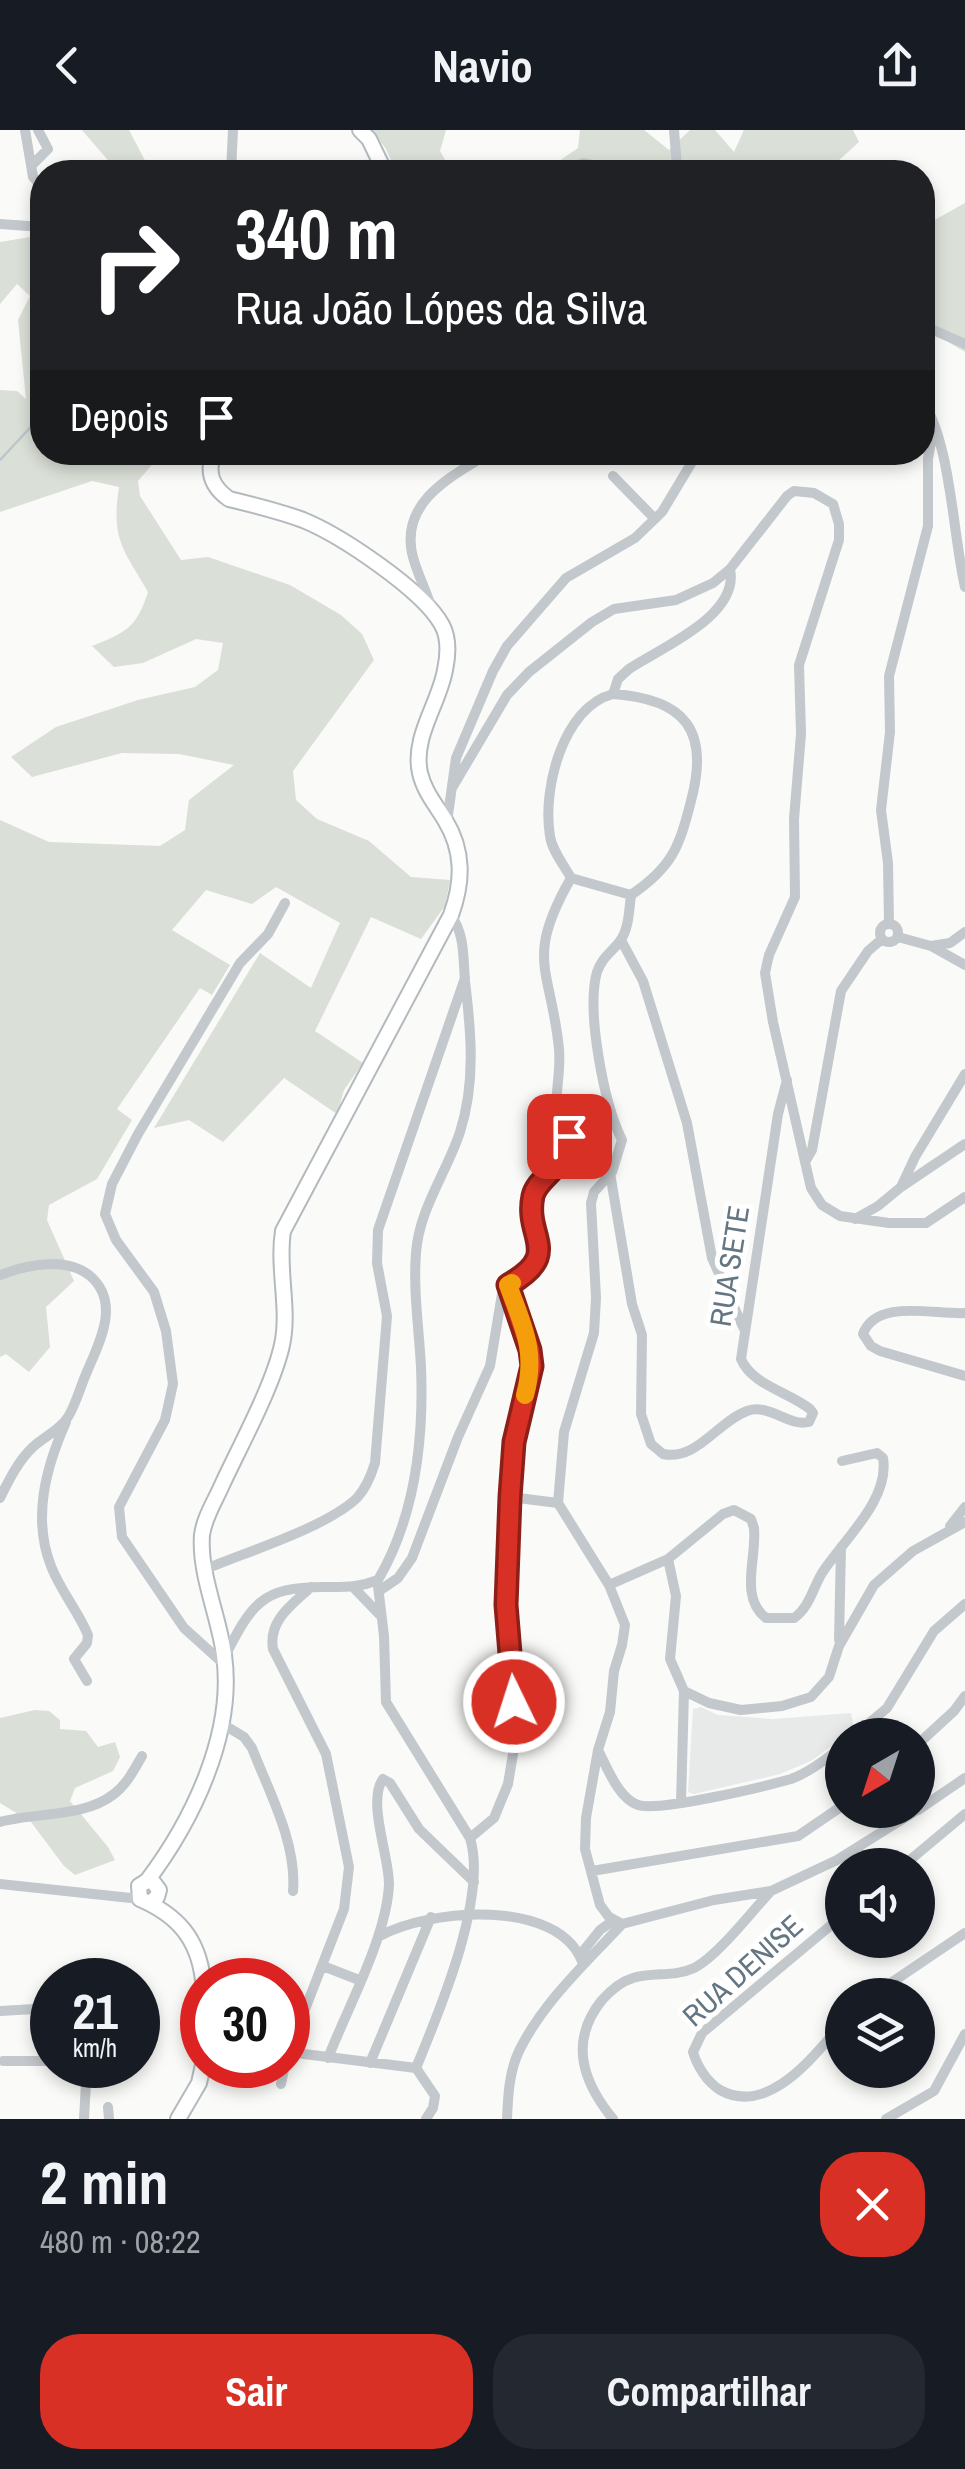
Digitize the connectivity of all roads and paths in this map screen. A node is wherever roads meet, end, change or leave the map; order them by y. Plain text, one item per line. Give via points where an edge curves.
1 (24, 130) edge
2 (38, 130) edge
3 (233, 130) edge
4 (360, 130) edge
5 (674, 130) edge
6 (31, 160) edge
7 (37, 160) edge
8 (231, 160) edge
9 (379, 160) edge
10 (677, 160) edge
11 (0, 224) edge
12 (30, 227) edge
13 (935, 331) edge
14 (965, 344) edge
15 (935, 430) edge
16 (211, 465) edge
17 (471, 465) edge
18 (691, 465) edge
19 (928, 465) edge
20 (613, 476) dead end
21 (655, 519) junction
22 (730, 568) junction
23 (965, 586) edge
24 (433, 612) junction
25 (613, 694) junction
26 (452, 788) junction
27 (447, 823) junction
28 (571, 878) junction
29 (631, 895) junction
30 (285, 903) dead end
31 (450, 915) junction
32 (889, 924) junction
33 (965, 932) edge
34 (898, 937) junction
35 (882, 939) junction
36 (621, 940) junction
37 (931, 946) junction
38 (965, 965) edge
39 (465, 978) junction
40 (965, 1074) edge
41 (787, 1080) junction
42 (565, 1140) junction
43 (965, 1144) edge
44 (805, 1162) junction
45 (609, 1176) junction
46 (902, 1187) junction
47 (965, 1197) edge
48 (854, 1219) junction
49 (0, 1275) edge
50 (508, 1285) junction
51 (965, 1313) edge
52 (745, 1330) junction
53 (965, 1376) edge
54 (67, 1421) junction
55 (842, 1462) dead end
56 (510, 1497) junction
57 (0, 1498) edge
58 (558, 1502) junction
59 (965, 1508) edge
60 (965, 1522) edge
61 (946, 1531) junction
62 (841, 1547) junction
63 (668, 1559) junction
64 (206, 1569) junction
65 (378, 1586) junction
66 (608, 1586) junction
67 (311, 1587) junction
68 (354, 1588) junction
69 (965, 1604) edge
70 (382, 1620) junction
71 (839, 1646) junction
72 (225, 1661) junction
73 (87, 1681) dead end
74 (684, 1691) junction
75 (965, 1696) edge
76 (875, 1718) edge
77 (221, 1723) junction
78 (935, 1728) edge
79 (598, 1750) junction
80 (142, 1756) dead end
81 (825, 1759) edge
82 (965, 1778) edge
83 (935, 1798) edge
84 (682, 1802) junction
85 (965, 1814) edge
86 (825, 1818) edge
87 (0, 1822) edge
88 (888, 1828) edge
89 (470, 1838) junction
90 (924, 1848) edge
91 (592, 1871) junction
92 (474, 1882) junction
93 (0, 1884) edge
94 (293, 1890) dead end
95 (148, 1891) junction
96 (771, 1891) junction
97 (600, 1905) junction
98 (467, 1916) junction
99 (430, 1918) junction
100 (618, 1922) junction
101 (600, 1930) junction
102 (825, 1930) edge
103 (965, 1932) edge
104 (380, 1936) junction
105 (197, 1958) edge
106 (581, 1960) junction
107 (323, 1966) junction
108 (898, 1978) edge
109 (359, 1980) junction
110 (310, 1998) edge
111 (30, 2009) edge
112 (0, 2011) edge
113 (965, 2034) edge
114 (825, 2043) edge
115 (310, 2055) edge
116 (328, 2058) junction
117 (3, 2061) dead end
118 (30, 2061) edge
119 (370, 2063) junction
120 (420, 2073) junction
121 (86, 2088) edge
122 (196, 2088) edge
123 (509, 2116) edge
124 (84, 2119) edge
125 (178, 2119) edge
126 (426, 2119) edge
127 (613, 2119) edge
128 (886, 2119) edge

1 - 6 street
2 - 7 street via 48,149
3 - 8 street
4 - 9 street
5 - 10 street
11 - 12 street
13 - 14 street
15 - 23 street
16 - 24 street via 212,482 230,499 337,537
17 - 24 street via 436,487 411,541
18 - 21 street
19 - 32 street via 928,526 889,676 882,810
20 - 21 street
21 - 26 street via 566,578 507,646 464,736
22 - 25 street via 728,592 713,613 628,669
22 - 26 street via 697,592 614,609 592,622 507,695
22 - 41 street via 786,496 804,491 833,504 840,540 799,665 795,896 765,973
24 - 27 street via 444,628 447,657 419,768
25 - 28 street via 576,719 558,764 550,837
25 - 29 street via 665,703 692,731 699,755 675,854
26 - 27 street
27 - 31 street via 460,863
28 - 29 street
28 - 42 street via 542,956 559,1050 554,1098
29 - 36 street
30 - 72 street via 240,963 138,1134 106,1203 109,1227 154,1292 173,1384 165,1420 124,1493 122,1536 184,1628
31 - 39 street via 461,936
31 - 64 street via 283,1231 282,1345 205,1524
32 - 34 street
32 - 35 street
33 - 37 street
34 - 35 street
34 - 37 street
35 - 44 street via 841,991
36 - 45 street via 599,967 594,1000 608,1107 622,1140
36 - 52 street via 642,980 687,1123 712,1258
37 - 38 street
39 - 64 street via 378,1230 387,1316 370,1480 324,1519
39 - 65 street via 472,1036 466,1107 416,1254 422,1371 415,1482
40 - 46 street
41 - 44 street
41 - 52 street, RUA SETE
42 - 45 street via 586,1132 604,1144
42 - 50 street via 534,1190 535,1263
43 - 46 street
44 - 48 street via 816,1200
45 - 52 street, RUA SETE via 642,1335 641,1414 651,1444 662,1454 684,1454 753,1409 809,1422 810,1409 742,1364
45 - 58 street via 590,1203 594,1333 564,1432
46 - 48 street
47 - 48 street via 920,1225
49 - 54 street via 38,1264 70,1266 86,1273 105,1298 104,1331
50 - 56 street via 532,1366 514,1442
50 - 65 street via 490,1366 412,1558 398,1578
51 - 53 street via 879,1315 863,1334 880,1351
54 - 57 street via 22,1458
54 - 73 street via 53,1451 40,1525 50,1565 88,1635 74,1659
55 - 62 street via 873,1452 884,1465 872,1500
56 - 58 street
56 - 89 street via 506,1605 513,1754 494,1818
58 - 66 street
59 - 61 street
60 - 61 street
61 - 71 street via 884,1574
62 - 63 street via 806,1607 788,1620 766,1618 754,1604 756,1535 743,1512 723,1514
62 - 71 street
63 - 66 street
63 - 74 street via 676,1596 670,1660
64 - 72 street
65 - 68 street
65 - 70 street
66 - 79 street via 624,1635
67 - 68 street
67 - 72 street via 261,1599 244,1618
67 - 107 street via 278,1620 271,1638 326,1754 346,1839 348,1889
68 - 70 street
69 - 76 street via 934,1631
70 - 89 street via 386,1702
71 - 74 street via 822,1688 795,1703 741,1710
72 - 77 street
74 - 84 street
75 - 78 street
77 - 94 street via 252,1748 290,1849
77 - 95 street via 212,1758
79 - 84 street via 621,1791 638,1805
79 - 91 street via 586,1818
80 - 87 street via 112,1796
81 - 84 street via 791,1778
82 - 83 street
85 - 90 street
86 - 91 street via 798,1836
88 - 96 street
89 - 92 street
91 - 97 street
92 - 98 street
92 - 104 street via 419,1830 384,1779 376,1799 389,1873
93 - 95 street via 118,1895
95 - 105 street via 190,1934
96 - 100 street
96 - 127 street via 706,1960 629,1980 595,2010 584,2030 587,2076
97 - 100 street
97 - 101 street
98 - 99 street
98 - 106 street via 528,1919 562,1938
98 - 120 street
99 - 104 street
99 - 119 street
100 - 101 street
100 - 106 street
101 - 106 street
102 - 114 street, RUA DENISE via 702,2033 693,2052 712,2084 761,2096 798,2072
103 - 108 street
104 - 109 street
106 - 123 street via 518,2052 508,2087
107 - 109 street
107 - 110 street
109 - 116 street
111 - 112 street
113 - 128 street via 934,2091
115 - 116 street
116 - 119 street
117 - 118 street
119 - 120 street
120 - 126 street via 435,2096
121 - 124 street
122 - 125 street

